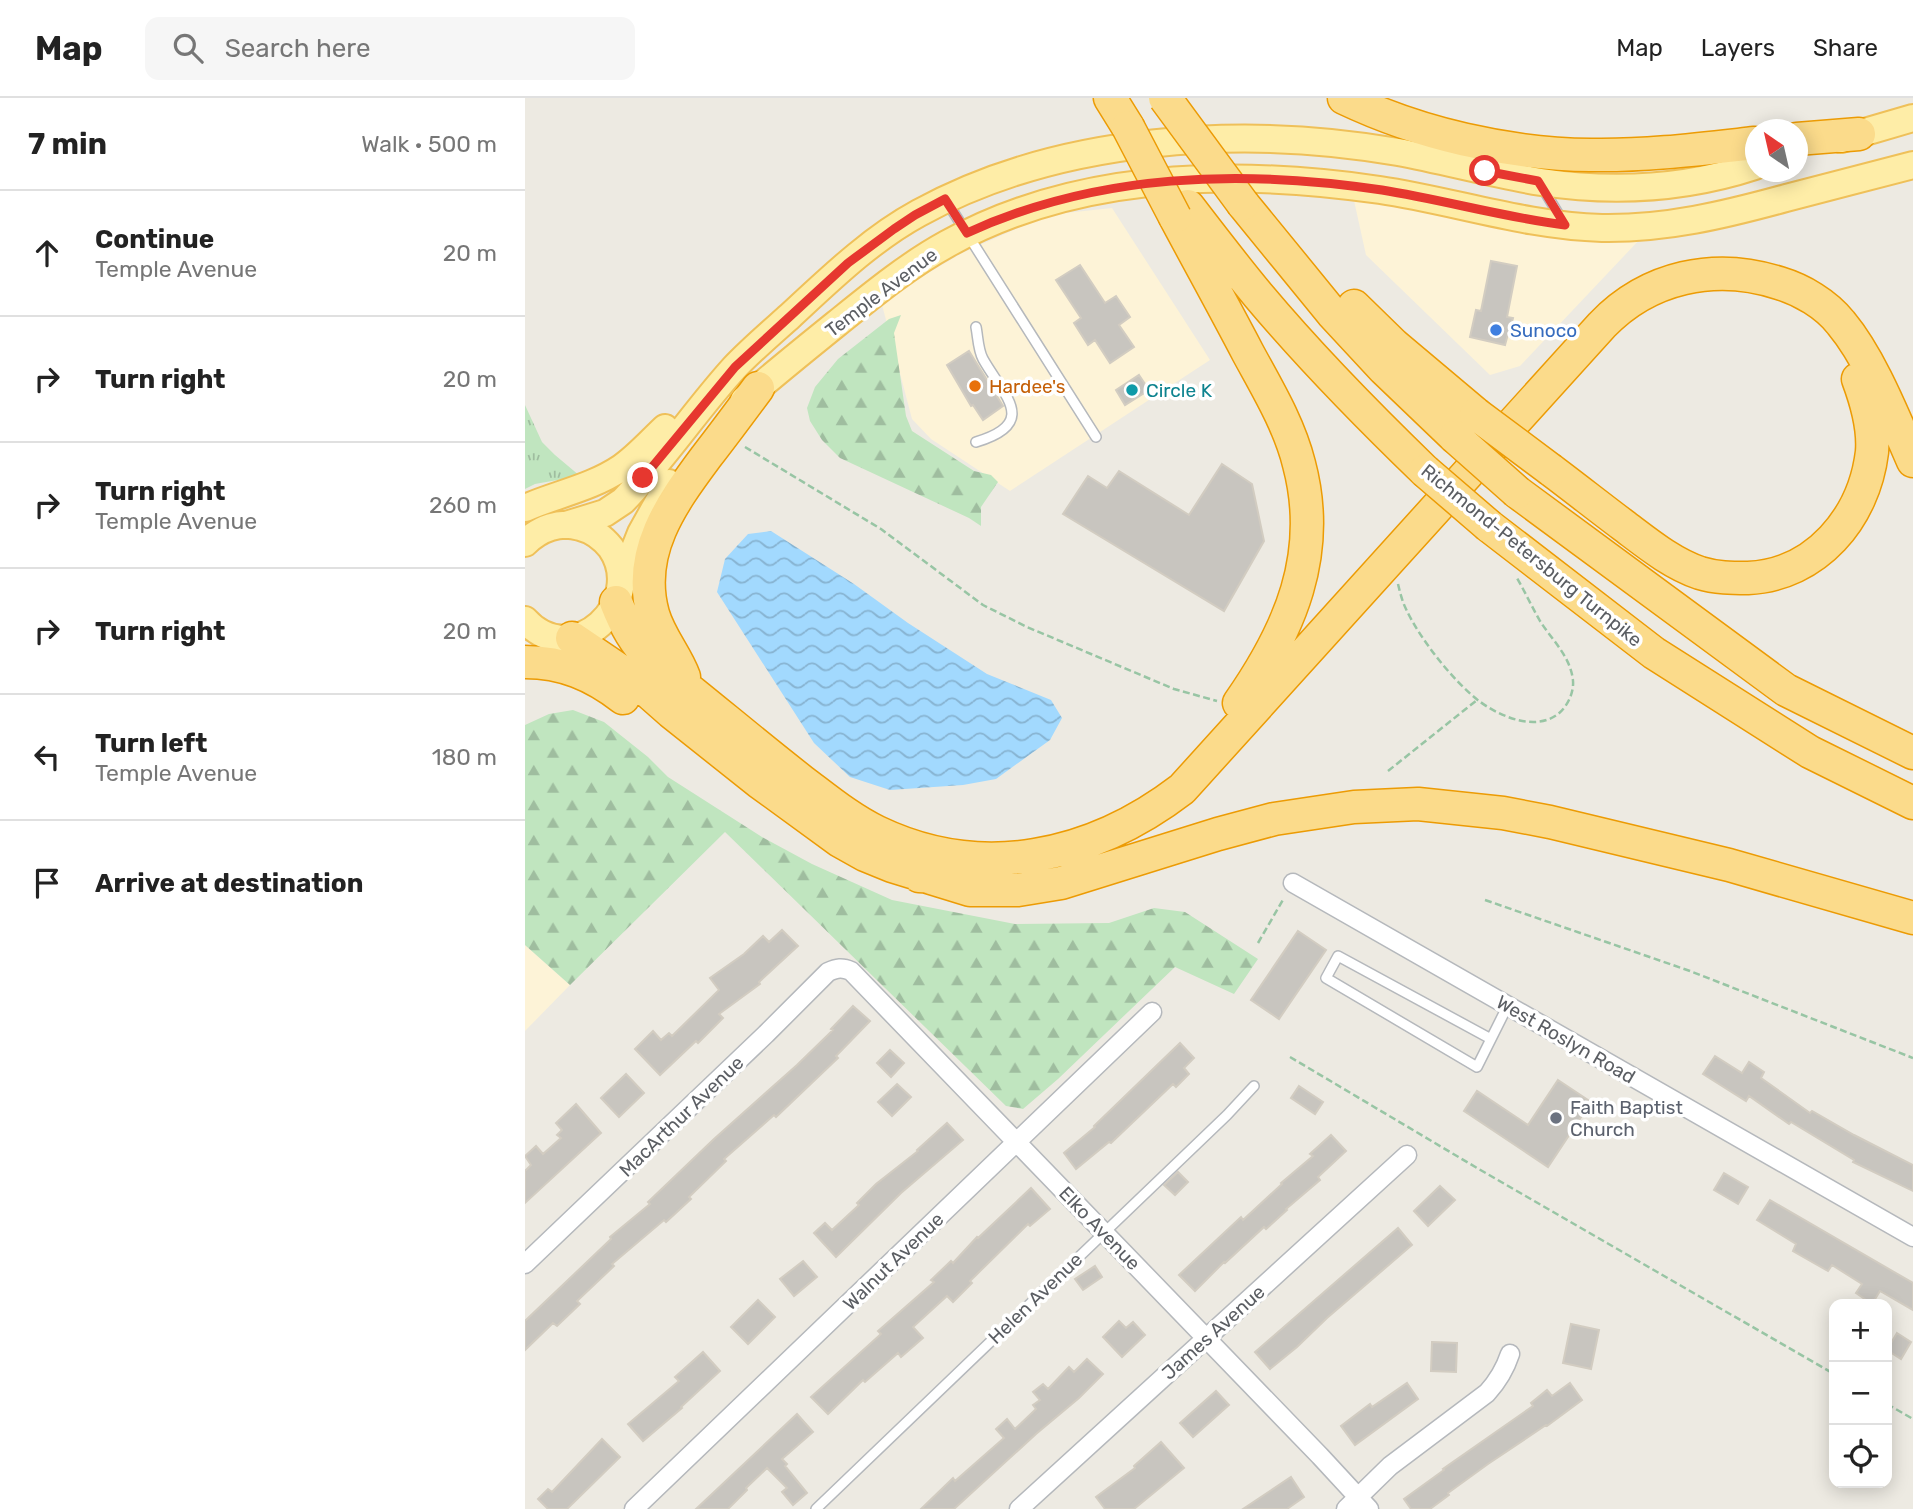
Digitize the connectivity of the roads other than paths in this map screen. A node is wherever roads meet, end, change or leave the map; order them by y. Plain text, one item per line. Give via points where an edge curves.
1 (1110, 98) edge
2 (1165, 98) edge
3 (1350, 101) edge
4 (1913, 118) edge
5 (1859, 134) junction
6 (1808, 138) edge
7 (1745, 144) edge
8 (1808, 150) edge
9 (1913, 165) edge
10 (1745, 169) edge
11 (1538, 181) junction
12 (945, 199) junction
13 (1182, 211) junction
14 (1565, 225) junction
15 (967, 233) junction
16 (976, 327) dead end
17 (735, 367) junction
18 (758, 388) junction
19 (1465, 426) junction
20 (1096, 437) dead end
21 (976, 442) dead end
22 (1913, 461) edge
23 (525, 508) edge
24 (566, 525) junction
25 (525, 543) edge
26 (619, 592) junction
27 (525, 620) edge
28 (566, 639) junction
29 (525, 640) edge
30 (525, 662) edge
31 (688, 688) junction
32 (715, 747) junction
33 (1913, 753) edge
34 (1913, 803) edge
35 (1118, 830) junction
36 (919, 876) junction
37 (1293, 883) road end
38 (1913, 918) edge
39 (836, 968) joint
40 (1508, 1005) junction
41 (1152, 1012) dead end
42 (1491, 1040) junction
43 (1254, 1086) dead end
44 (1017, 1142) junction
45 (1407, 1155) dead end
46 (1104, 1233) junction
47 (1913, 1237) edge
48 (525, 1264) edge
49 (1205, 1338) junction
50 (1510, 1354) dead end
51 (1358, 1505) edge
52 (633, 1509) edge
53 (816, 1509) edge
54 (1019, 1509) edge

1 - 13 highway, Richmond-Petersburg Turnpike, bridge
2 - 19 highway, Richmond-Petersburg Turnpike, bridge via 1332,313 1384,369
3 - 7 highway via 1450,136 1549,153 1641,154
4 - 5 main road
5 - 6 highway
5 - 8 main road
9 - 14 main road, Temple Avenue via 1691,222 1600,228
10 - 11 main road, Temple Avenue via 1668,186 1614,189
11 - 12 main road, Temple Avenue via 1380,149 1229,140 1078,155 1006,174
11 - 14 lane
12 - 15 lane
12 - 17 main road, Temple Avenue via 848,263
13 - 34 highway, Richmond-Petersburg Turnpike, bridge via 1338,385 1489,526 1654,653 1811,752
13 - 35 highway via 1299,461 1307,530 1294,603 1276,645 1189,768
14 - 15 main road, Temple Avenue via 1382,190 1211,178 1159,181 1080,195
15 - 18 main road, Temple Avenue via 898,275
15 - 20 lane
16 - 21 lane via 981,356 1013,410 1005,428
17 - 23 main road via 621,468 583,488
17 - 24 main road, Temple Avenue via 623,500 605,513
18 - 26 main road, Temple Avenue via 706,438 667,486 637,540
18 - 31 highway via 674,502 650,559 653,613
19 - 33 highway, Richmond-Petersburg Turnpike, bridge via 1517,492 1786,690
19 - 36 highway, bridge via 1551,470 1686,568 1723,578 1770,575 1815,555 1836,537 1856,508 1872,451 1870,415 1856,375 1820,324 1763,293 1726,287 1668,296 1621,325 1396,573 1194,799 1174,817 1131,846 1068,871 991,880
22 - 35 highway via 1852,338 1831,312 1804,293 1739,273 1699,274 1648,290 1602,325 1189,782
24 - 25 main road, Temple Avenue via 543,529
24 - 26 main road via 586,528 616,556
26 - 28 main road via 612,611 599,625
26 - 31 highway via 630,633 640,648
27 - 28 main road via 538,631
28 - 29 main road
28 - 32 highway via 637,682
30 - 32 highway via 564,666 588,675 677,737
31 - 35 highway via 851,817 902,843 958,857 1015,858 1072,848
32 - 36 highway via 840,841
36 - 38 highway via 970,890 1039,887 1274,819 1354,807 1418,804 1550,822 1729,865
37 - 40 street, West Roslyn Road
39 - 44 street, Elko Avenue via 851,971
39 - 48 street, MacArthur Avenue
40 - 42 lane
40 - 47 street, West Roslyn Road
41 - 44 street, Walnut Avenue
42 - 42 lane via 1338,956 1326,978 1476,1067
43 - 46 lane, Helen Avenue
44 - 46 street, Elko Avenue
44 - 52 street, Walnut Avenue
45 - 49 street, James Avenue
46 - 49 street, Elko Avenue
46 - 53 lane, Helen Avenue
49 - 51 street, Elko Avenue
49 - 54 street, James Avenue
50 - 51 street via 1487,1393 1390,1466

